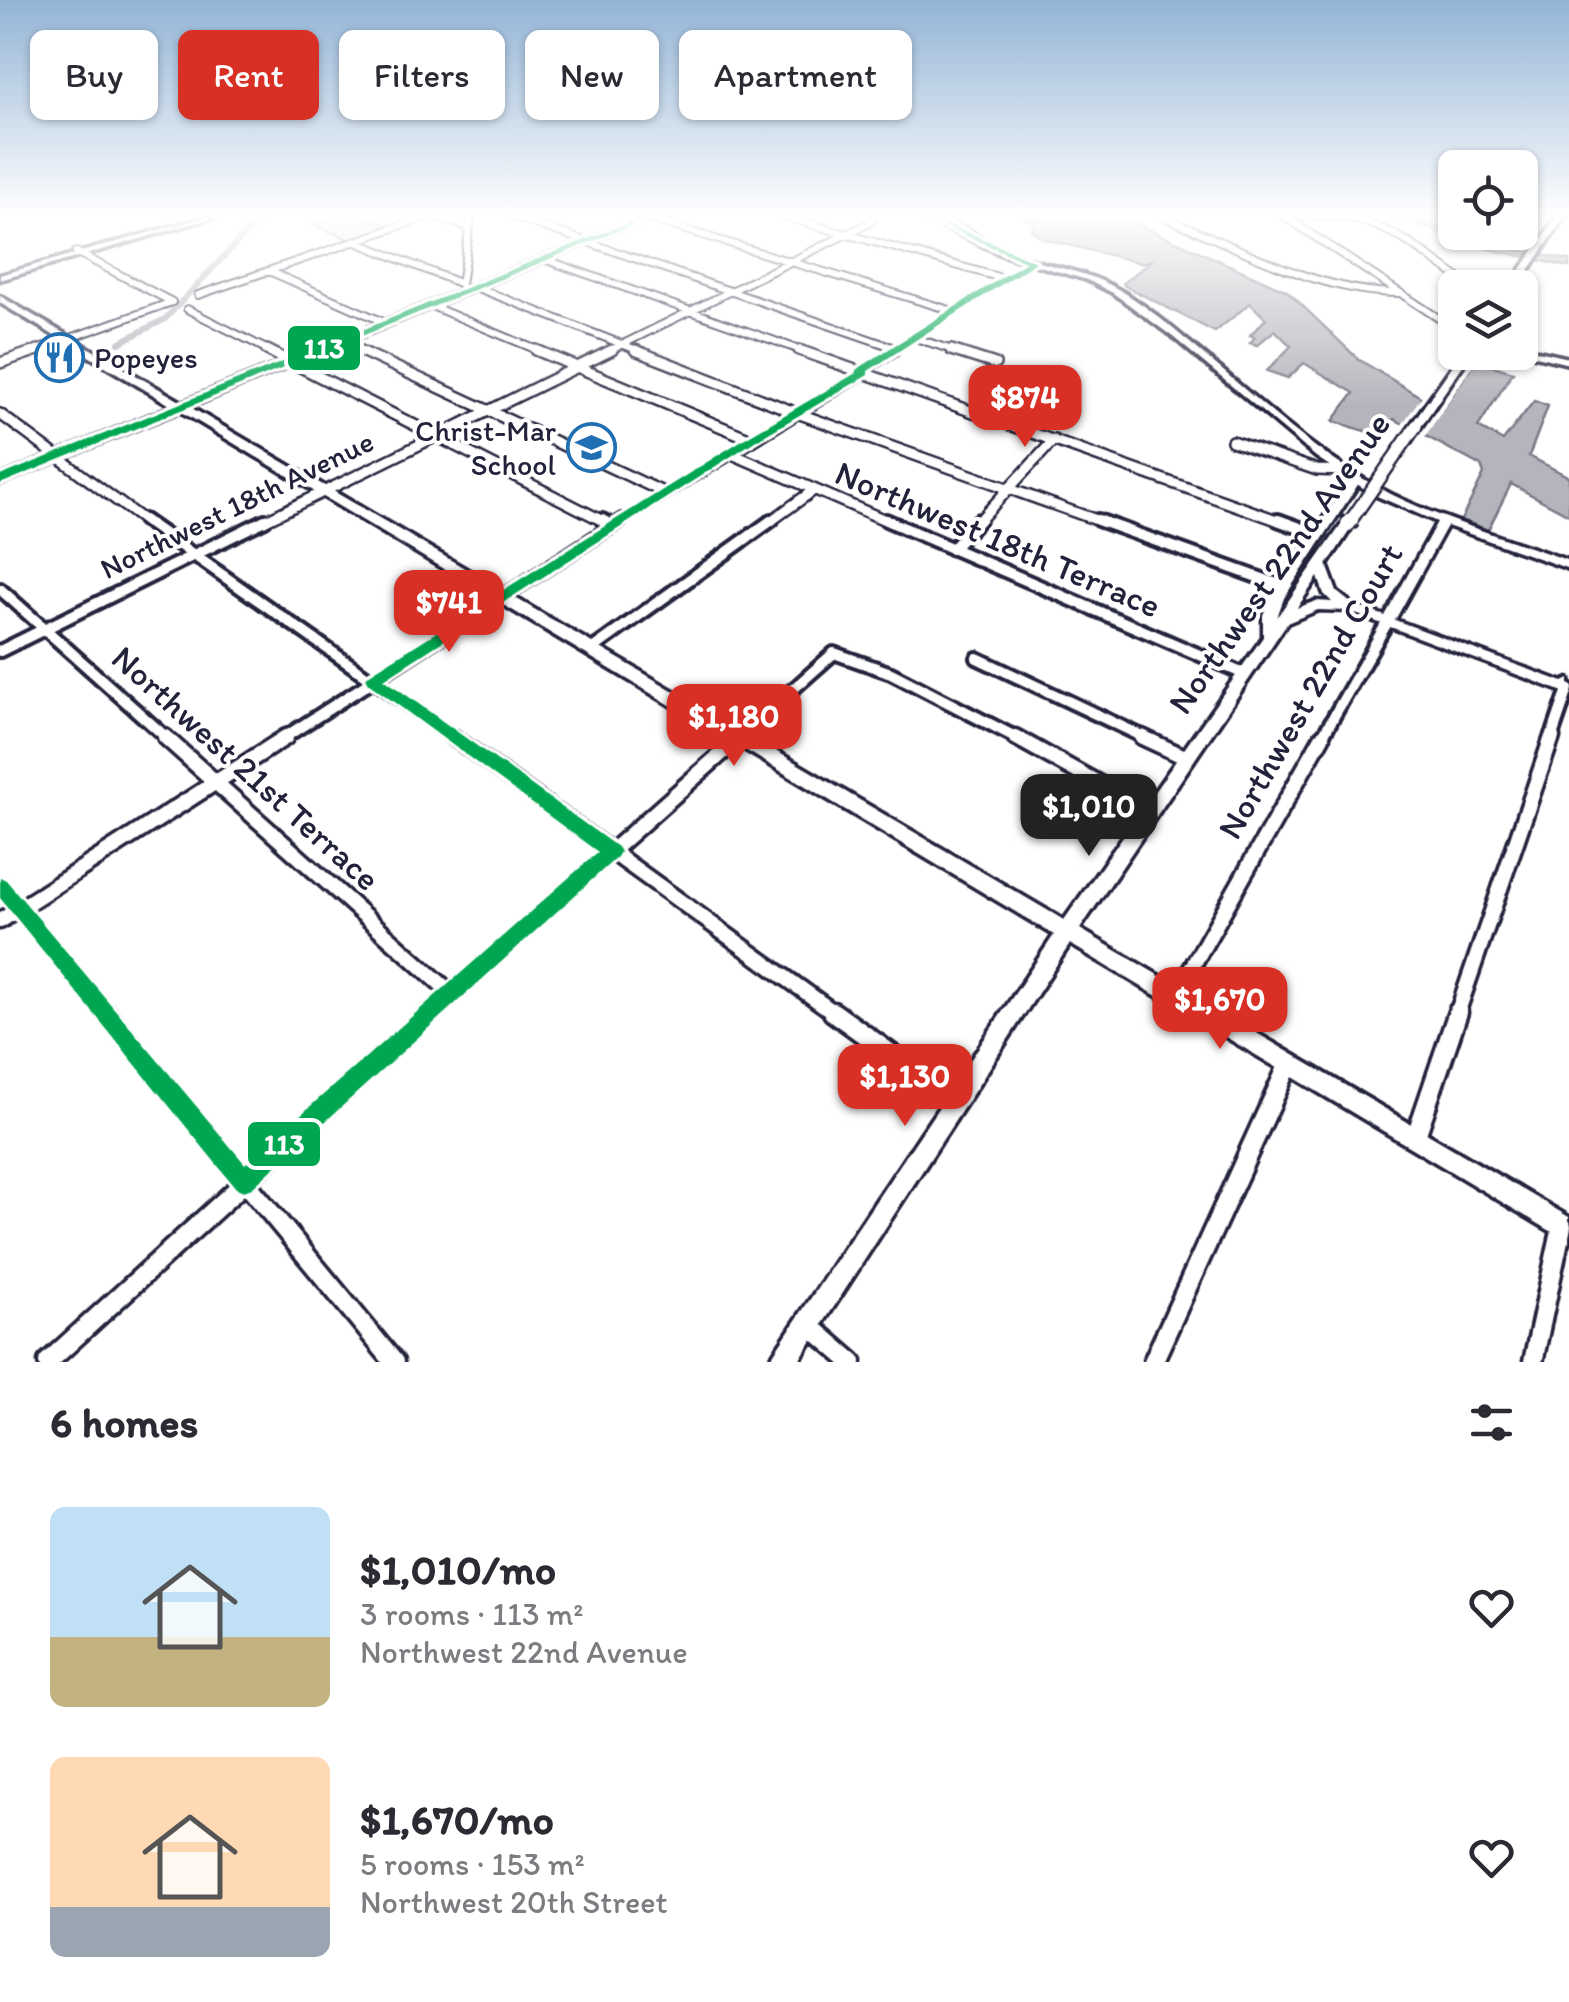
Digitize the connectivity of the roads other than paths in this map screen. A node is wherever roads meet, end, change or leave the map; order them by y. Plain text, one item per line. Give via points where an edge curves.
1 (130, 281) edge
2 (241, 281) edge
3 (291, 281) edge
4 (452, 281) edge
5 (490, 281) edge
6 (604, 281) edge
7 (695, 281) edge
8 (754, 281) edge
9 (853, 281) edge
10 (1003, 281) edge
11 (1094, 281) edge
12 (1322, 281) edge
13 (1383, 281) edge
14 (459, 283) joint
15 (472, 288) junction
16 (1400, 292) junction
17 (730, 293) junction
18 (198, 295) dead end
19 (0, 298) edge
20 (429, 305) junction
21 (186, 309) dead end
22 (687, 310) junction
23 (954, 311) junction
24 (1438, 318) edge
25 (386, 323) junction
26 (912, 337) junction
27 (69, 340) junction
28 (341, 341) junction
29 (619, 344) junction
30 (895, 348) junction
31 (1538, 353) edge
32 (1569, 361) edge
33 (290, 362) junction
34 (0, 363) edge
35 (996, 364) dead end
36 (576, 366) junction
37 (1455, 370) edge
38 (862, 372) junction
39 (181, 406) junction
40 (489, 410) junction
41 (797, 413) junction
42 (0, 414) edge
43 (434, 436) junction
44 (751, 439) junction
45 (1054, 440) junction
46 (1232, 441) dead end
47 (730, 452) junction
48 (59, 456) junction
49 (1342, 471) junction
50 (0, 480) edge
51 (1355, 480) junction
52 (1008, 488) junction
53 (324, 490) junction
54 (814, 490) junction
55 (665, 493) junction
56 (1443, 522) junction
57 (612, 526) junction
58 (1319, 535) junction
59 (952, 549) junction
60 (191, 555) junction
61 (1320, 565) junction
62 (1569, 565) edge
63 (1285, 587) junction
64 (0, 589) edge
65 (502, 596) junction
66 (1350, 608) junction
67 (1281, 621) junction
68 (1388, 621) junction
69 (42, 629) junction
70 (1269, 638) junction
71 (0, 650) edge
72 (591, 650) junction
73 (977, 658) dead end
74 (1244, 674) junction
75 (373, 679) junction
76 (1568, 686) edge
77 (738, 736) junction
78 (1187, 758) junction
79 (212, 782) junction
80 (1150, 812) junction
81 (611, 852) junction
82 (0, 885) edge
83 (19, 908) junction
84 (0, 921) edge
85 (1067, 932) junction
86 (450, 993) junction
87 (1175, 997) junction
88 (1290, 1064) junction
89 (955, 1100) junction
90 (1415, 1139) junction
91 (244, 1180) junction
92 (1566, 1228) edge
93 (808, 1324) junction
94 (48, 1362) edge
95 (394, 1362) edge
96 (782, 1362) edge
97 (852, 1362) edge
98 (1154, 1362) edge
99 (1532, 1362) edge

1 - 27 street via 172,302
2 - 18 street
3 - 25 street
4 - 14 street
5 - 15 main road
6 - 22 street
7 - 17 street
8 - 17 street, Northwest 18th Avenue
9 - 23 street
10 - 23 street
11 - 49 street via 1124,296
12 - 16 street
13 - 16 street
14 - 15 street
15 - 20 main road
15 - 29 street
16 - 24 street
17 - 22 street, Northwest 18th Avenue
17 - 30 street
19 - 27 main road
20 - 25 main road
20 - 36 street
21 - 33 street
22 - 29 street, Northwest 18th Avenue
22 - 38 street
23 - 26 street
25 - 28 main road
26 - 30 street
26 - 35 street
27 - 34 street
27 - 39 main road
28 - 33 main road
28 - 40 street
29 - 36 street, Northwest 18th Avenue
29 - 41 street
30 - 38 street
31 - 32 street
33 - 39 main road
33 - 43 street
36 - 40 street, Northwest 18th Avenue
36 - 44 street
37 - 61 main road, Northwest 22nd Avenue, bridge
38 - 41 street
38 - 45 street
39 - 48 main road
39 - 53 main road
40 - 43 street, Northwest 18th Avenue
40 - 55 street
41 - 44 street
41 - 52 street
42 - 48 street
43 - 53 street, Northwest 18th Avenue
43 - 57 street
44 - 47 street
45 - 52 street
45 - 58 street
46 - 49 street
47 - 54 street, Northwest 18th Terrace
47 - 55 street
48 - 50 main road
48 - 60 street
49 - 51 street
51 - 56 street
51 - 58 main road
52 - 59 street
52 - 63 street
53 - 60 street, Northwest 18th Avenue
53 - 65 main road
54 - 59 street, Northwest 18th Terrace
54 - 72 street
55 - 57 street
56 - 62 street
56 - 68 street, Northwest 22nd Court
57 - 65 street
58 - 63 main road
59 - 74 street, Northwest 18th Terrace
60 - 69 street, Northwest 18th Avenue
60 - 75 street
61 - 66 main road via 1331,594
61 - 67 main road, Northwest 22nd Avenue
63 - 70 main road via 1270,615
64 - 69 street, Northwest 21st Terrace
65 - 72 main road
65 - 75 street
66 - 67 main road via 1316,605
66 - 68 street
67 - 70 main road, Northwest 22nd Avenue
68 - 76 street
68 - 87 street, Northwest 22nd Court
69 - 71 street, Northwest 18th Avenue
69 - 79 street, Northwest 21st Terrace
70 - 74 main road, Northwest 22nd Avenue
72 - 77 main road
73 - 78 street
74 - 78 main road, Northwest 22nd Avenue
75 - 79 street
75 - 81 street
76 - 90 street
77 - 80 street via 834,653 854,655
77 - 81 street
77 - 85 main road
78 - 80 main road, Northwest 22nd Avenue
79 - 83 street
79 - 86 street, Northwest 21st Terrace
80 - 85 main road, Northwest 22nd Avenue
81 - 86 street
81 - 89 street
82 - 83 street
83 - 84 street
83 - 91 street
85 - 87 main road
85 - 89 main road, Northwest 22nd Avenue
86 - 91 street
87 - 88 main road
88 - 90 main road
88 - 98 street
89 - 93 main road, Northwest 22nd Avenue
90 - 92 main road
91 - 94 street
91 - 95 street
92 - 99 street
93 - 96 main road, Northwest 22nd Avenue
93 - 97 street

